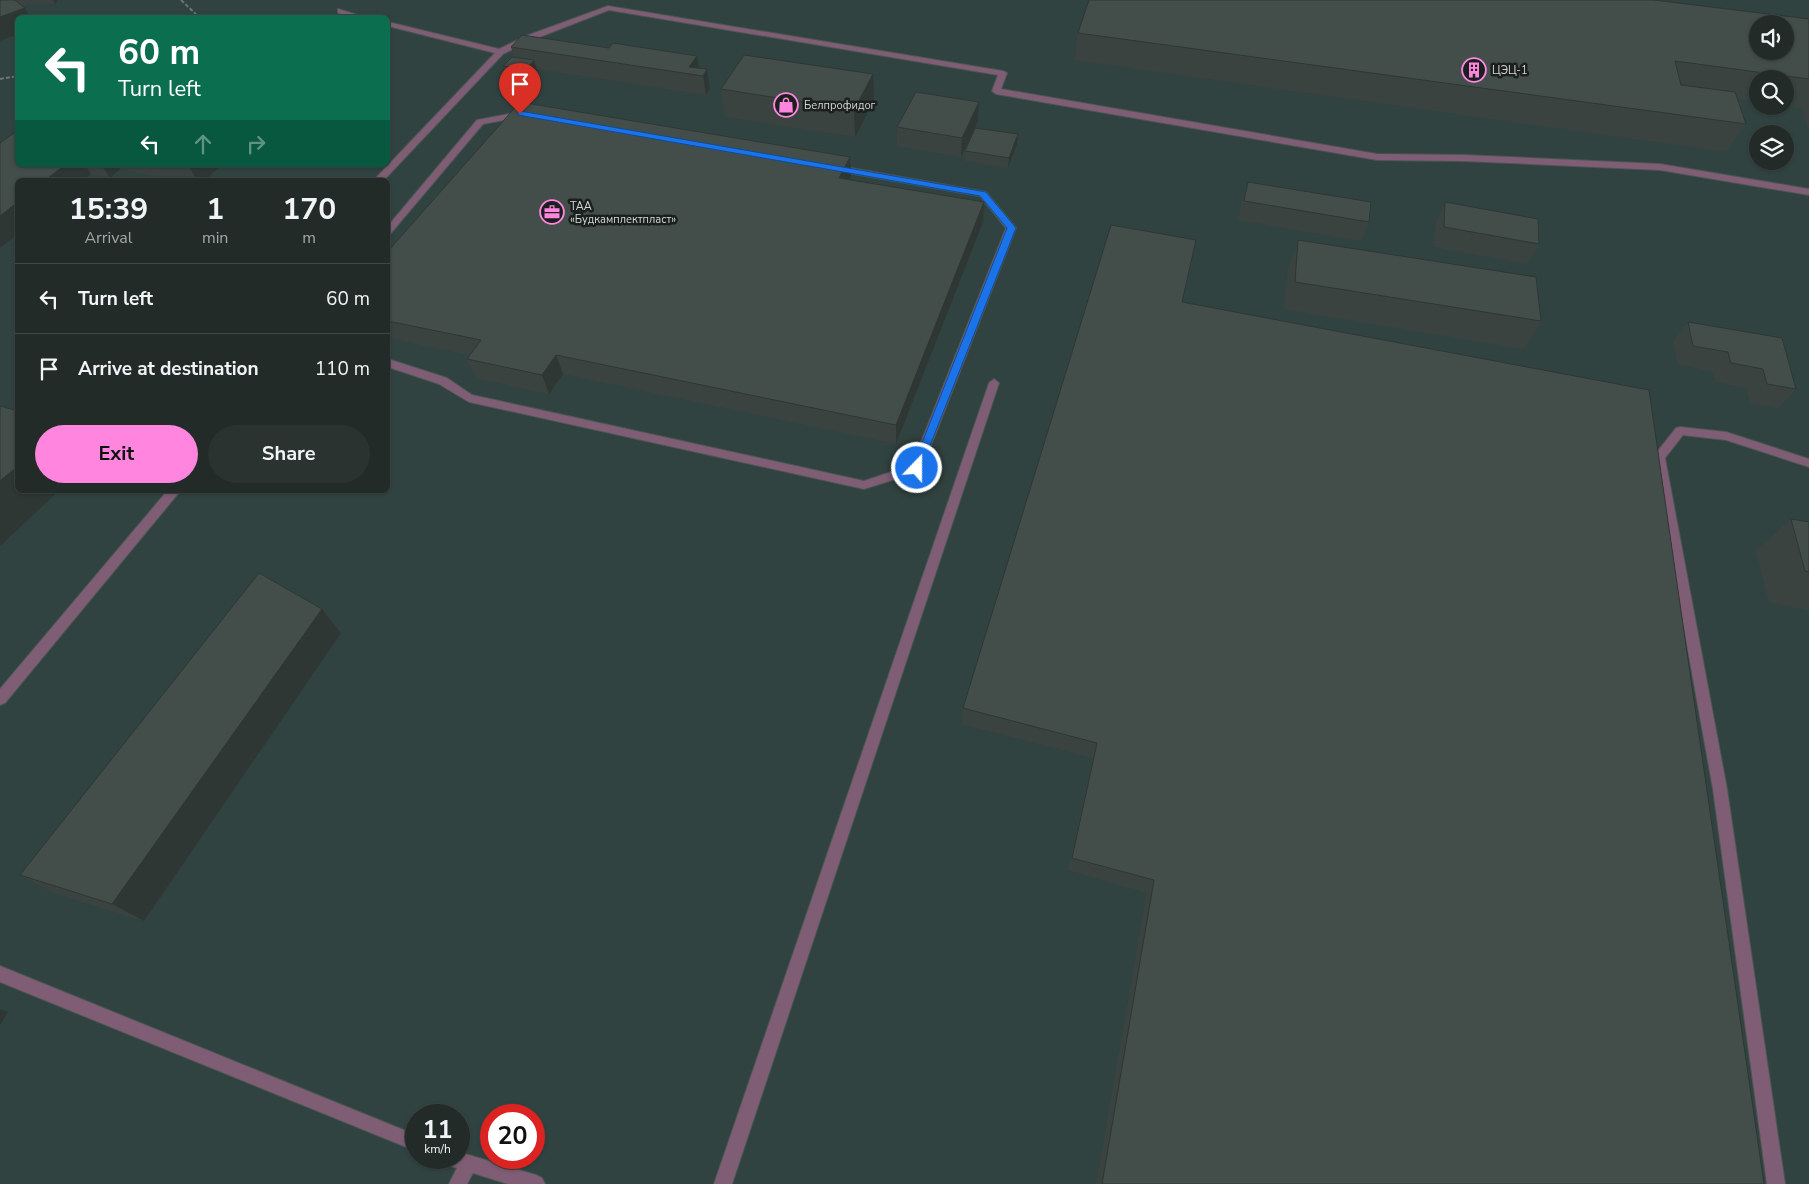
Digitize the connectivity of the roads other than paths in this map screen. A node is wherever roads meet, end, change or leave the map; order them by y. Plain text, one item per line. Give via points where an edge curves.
1 (341, 11) dead end
2 (354, 15) edge
3 (390, 24) edge
4 (500, 52) junction
5 (530, 115) edge
6 (825, 167) edge
7 (381, 178) edge
8 (1809, 192) edge
9 (390, 229) edge
10 (390, 364) edge
11 (994, 382) dead end
12 (1809, 463) edge
13 (172, 493) edge
14 (0, 699) edge
15 (0, 974) edge
16 (405, 1139) edge
17 (470, 1165) edge
18 (466, 1169) edge
19 (458, 1184) edge
20 (536, 1184) edge
21 (723, 1184) edge
22 (1776, 1184) edge

1 - 2 lane
3 - 4 lane
4 - 7 lane
4 - 8 lane via 608,8 1002,73 996,91 1377,157 1660,167
5 - 9 lane via 480,122
6 - 10 lane via 983,194 1011,228 917,468 864,485 469,398 443,381
11 - 21 lane
12 - 22 lane via 1726,436 1680,431 1659,457 1720,789
13 - 14 lane
15 - 16 lane
17 - 20 lane
18 - 19 lane

